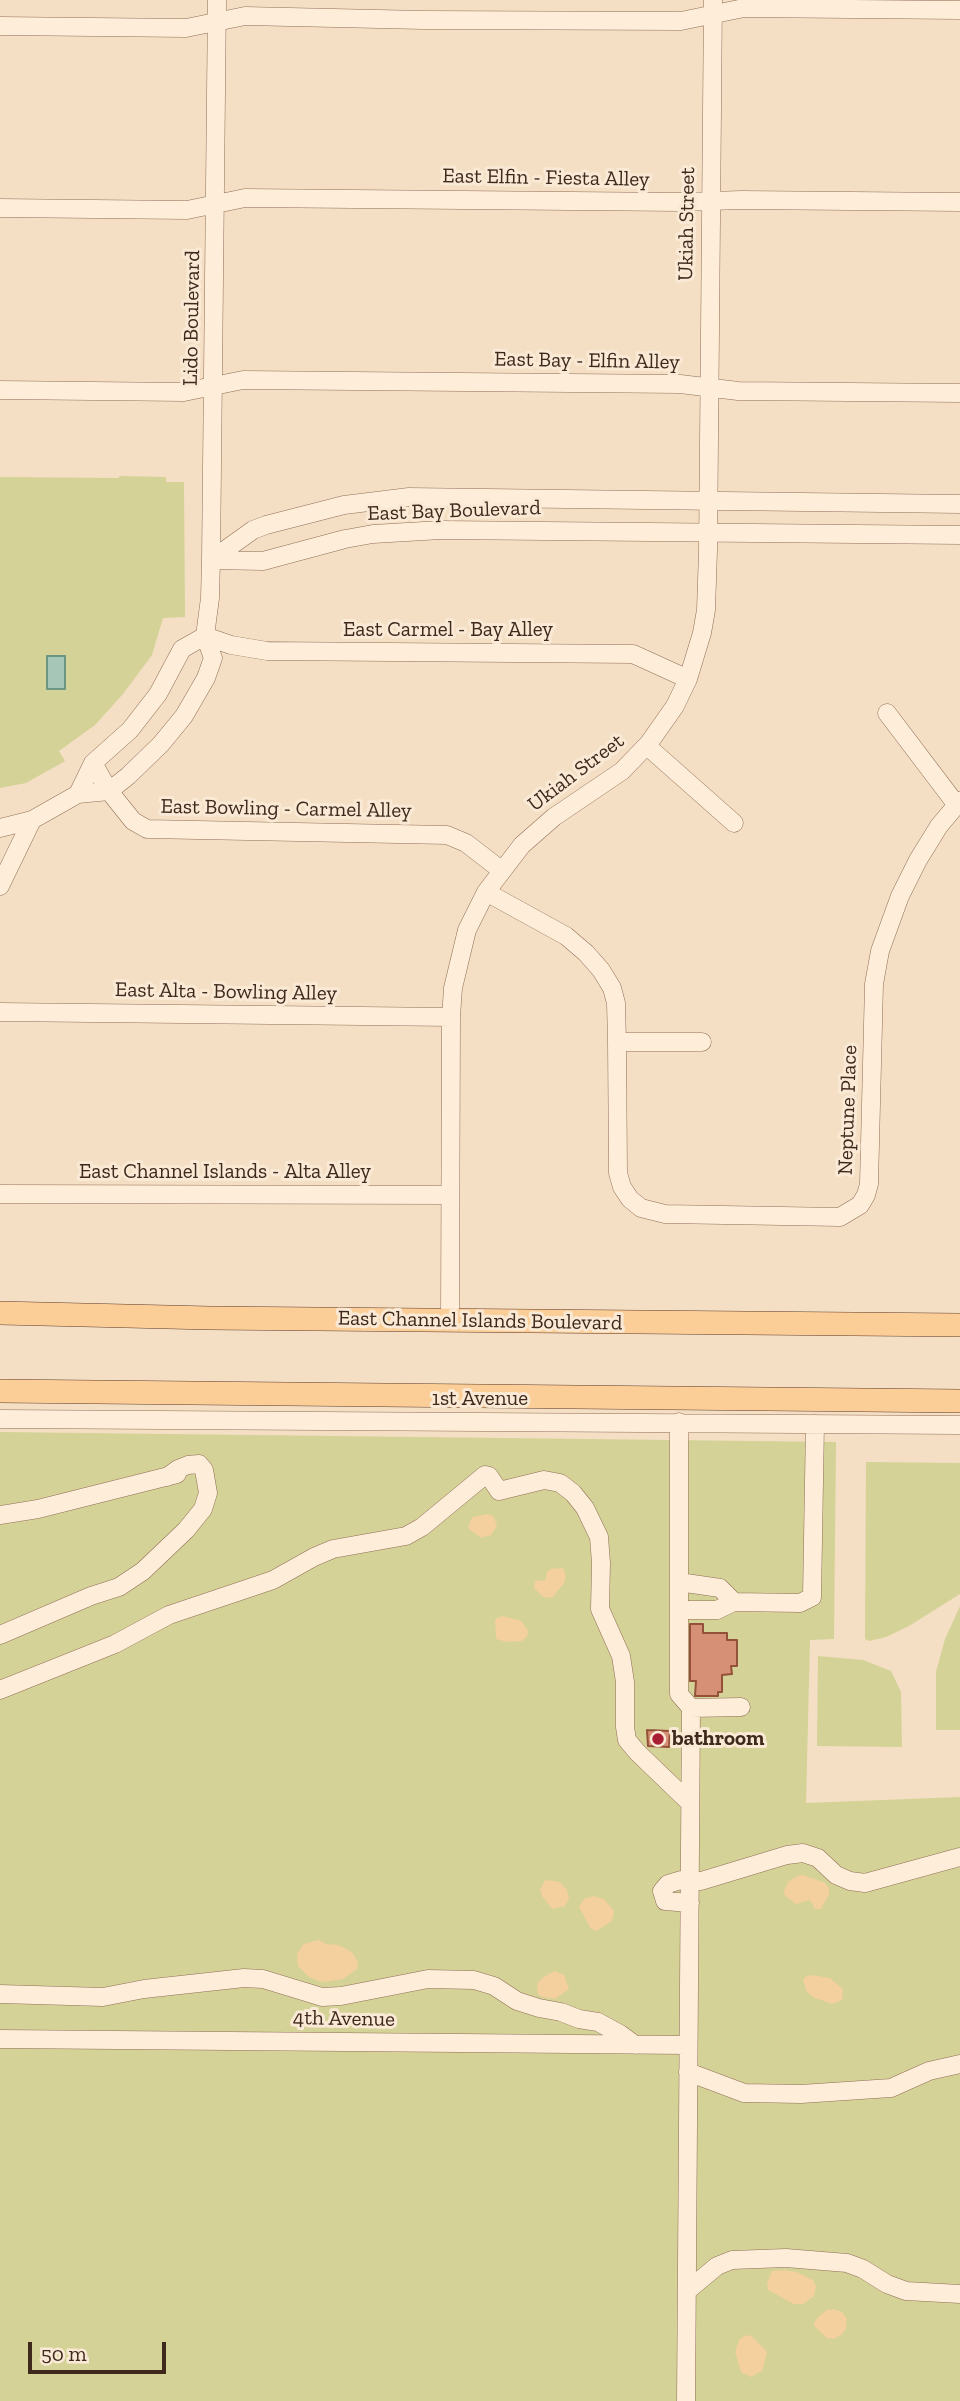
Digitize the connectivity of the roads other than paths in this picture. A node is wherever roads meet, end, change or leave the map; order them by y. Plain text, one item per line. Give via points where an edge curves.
1 (217, 0) edge
2 (713, 8) edge
3 (960, 10) edge
4 (217, 21) junction
5 (0, 26) edge
6 (711, 201) junction
7 (960, 202) edge
8 (216, 204) junction
9 (0, 208) edge
10 (214, 385) junction
11 (708, 388) junction
12 (0, 390) edge
13 (960, 393) edge
14 (708, 501) junction
15 (960, 504) edge
16 (708, 533) junction
17 (960, 535) edge
18 (211, 560) junction
19 (205, 636) junction
20 (688, 679) junction
21 (887, 713) dead end
22 (647, 746) junction
23 (93, 763) junction
24 (109, 791) junction
25 (78, 794) junction
26 (958, 803) edge
27 (32, 820) junction
28 (734, 823) dead end
29 (0, 828) edge
30 (501, 870) junction
31 (0, 886) edge
32 (486, 892) junction
33 (0, 1012) edge
34 (451, 1017) junction
35 (617, 1042) junction
36 (702, 1042) dead end
37 (0, 1194) edge
38 (450, 1195) junction
39 (0, 1313) edge
40 (450, 1321) junction
41 (960, 1325) edge
42 (0, 1391) edge
43 (960, 1401) edge
44 (0, 1419) edge
45 (679, 1422) junction
46 (815, 1423) junction
47 (960, 1425) edge
48 (0, 1514) edge
49 (679, 1582) junction
50 (734, 1602) junction
51 (679, 1610) junction
52 (0, 1635) edge
53 (0, 1690) edge
54 (741, 1707) dead end
55 (691, 1709) junction
56 (690, 1803) junction
57 (960, 1857) edge
58 (690, 1880) junction
59 (690, 1903) junction
60 (0, 1994) edge
61 (0, 2039) edge
62 (635, 2045) junction
63 (688, 2045) junction
64 (960, 2064) edge
65 (688, 2072) junction
66 (687, 2291) junction
67 (960, 2294) edge
68 (686, 2401) edge

1 - 4 street, Lido Boulevard
2 - 3 street
2 - 4 street via 681,20 244,16
2 - 6 street, Ukiah Street
4 - 5 street via 186,27
4 - 8 street, Lido Boulevard
6 - 7 street, East Elfin - Fiesta Alley
6 - 8 street, East Elfin - Fiesta Alley via 245,198
6 - 11 street, Ukiah Street
8 - 9 street, East Elfin - Fiesta Alley via 187,210
8 - 10 street, Lido Boulevard
10 - 11 street, East Bay - Elfin Alley via 243,380 680,384
10 - 12 street, East Bay - Elfin Alley via 184,392
10 - 18 street, Lido Boulevard
11 - 13 street, East Bay - Elfin Alley
11 - 14 street, Ukiah Street
14 - 15 street, East Bay Boulevard
14 - 16 street, Ukiah Street
14 - 18 street, East Bay Boulevard via 385,499 266,525
16 - 17 street, East Bay Boulevard
16 - 18 street, East Bay Boulevard via 400,532 345,539 263,561
16 - 20 street, Ukiah Street via 706,610
18 - 19 street, Lido Boulevard
19 - 20 street, East Carmel - Bay Alley via 231,646 267,651 633,654
19 - 23 street via 182,649 145,712
19 - 24 street, Lido Boulevard via 214,658 184,716 145,761
20 - 22 street, Ukiah Street
21 - 26 street, Neptune Place
22 - 28 street
22 - 30 street, Ukiah Street via 609,781 541,827
23 - 24 street, East Bowling - Carmel Alley
23 - 25 street
24 - 25 street
24 - 30 street, East Bowling - Carmel Alley via 133,821 147,830 447,835 466,843
25 - 27 street
26 - 35 street, Neptune Place via 918,860 880,951 874,984 869,1184 860,1205 851,1212 840,1217 665,1214 641,1208 622,1187 618,1173
27 - 29 street
27 - 31 street
30 - 32 street, Ukiah Street
32 - 34 street, Ukiah Street via 459,957
32 - 35 street, Neptune Place via 566,936 601,970 616,1003
33 - 34 street, East Alta - Bowling Alley
34 - 38 street, Ukiah Street
35 - 36 street
37 - 38 street, East Channel Islands - Alta Alley
38 - 40 street, Ukiah Street
39 - 40 main road, East Channel Islands Boulevard
40 - 41 main road, East Channel Islands Boulevard
42 - 43 main road
44 - 45 street, 1st Avenue
45 - 46 street, 1st Avenue
45 - 49 street
46 - 47 street, 1st Avenue
46 - 50 street via 812,1597 800,1603
48 - 52 street via 167,1477 188,1465 199,1464 204,1470 208,1493 203,1509 186,1530 143,1571 119,1587
49 - 50 street via 720,1588
49 - 51 street
50 - 51 street via 717,1610
51 - 55 street via 679,1694
53 - 56 street via 115,1644 169,1615 273,1580 333,1549 406,1536 485,1475 499,1490 544,1480 560,1483 573,1493 599,1537 600,1609 621,1656 627,1740
54 - 55 street
55 - 56 street
56 - 58 street
57 - 58 street via 866,1883 836,1875 818,1858 803,1853 701,1881
58 - 59 street
58 - 59 street via 668,1884 663,1891 665,1901
59 - 63 street
60 - 62 street via 103,1997 243,1978 263,1979 322,1997 428,1979 474,1980 528,2004 598,2022
61 - 62 street, 4th Avenue
62 - 63 street, 4th Avenue
63 - 65 street
64 - 65 street via 929,2071 891,2088 801,2094 744,2093
65 - 66 street
66 - 67 street via 717,2266 732,2260 786,2258 847,2263 906,2291
66 - 68 street

